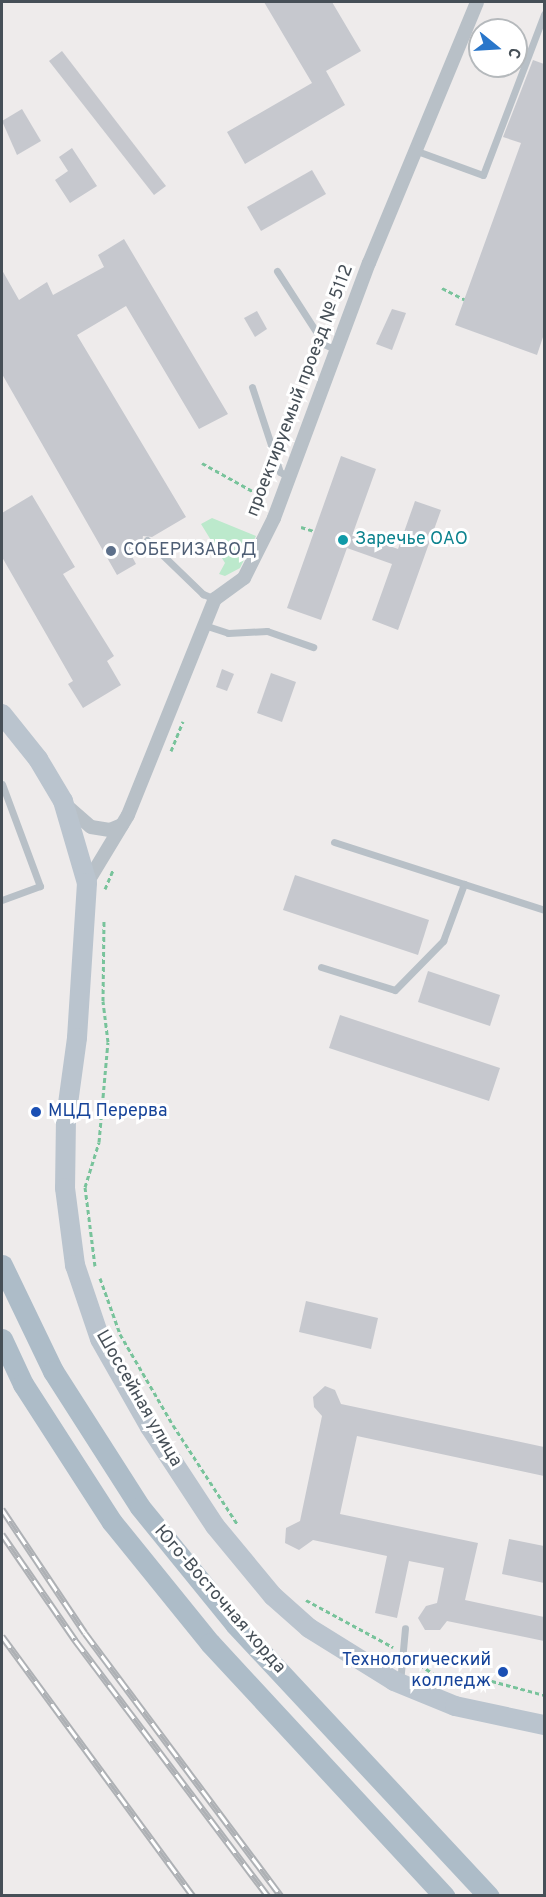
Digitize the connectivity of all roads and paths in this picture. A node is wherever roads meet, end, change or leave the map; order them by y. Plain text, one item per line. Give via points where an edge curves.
1 (477, 2) edge
2 (544, 14) edge
3 (417, 151) junction
4 (277, 271) dead end
5 (441, 288) dead end
6 (464, 299) dead end
7 (337, 350) junction
8 (252, 387) dead end
9 (202, 463) dead end
10 (289, 477) junction
11 (268, 500) dead end
12 (301, 527) dead end
13 (314, 531) dead end
14 (147, 540) dead end
15 (215, 599) junction
16 (204, 624) junction
17 (313, 647) dead end
18 (2, 714) edge
19 (175, 743) dead end
20 (165, 762) dead end
21 (2, 784) edge
22 (63, 801) junction
23 (122, 825) junction
24 (334, 842) dead end
25 (118, 860) dead end
26 (464, 884) junction
27 (95, 887) junction
28 (2, 900) edge
29 (544, 910) edge
30 (104, 913) dead end
31 (321, 968) dead end
32 (2, 1265) edge
33 (2, 1339) edge
34 (240, 1527) dead end
35 (303, 1598) dead end
36 (405, 1628) dead end
37 (403, 1653) junction
38 (400, 1683) junction
39 (544, 1695) edge
40 (544, 1725) edge
41 (444, 1896) edge
42 (489, 1896) edge

1 - 3 street, проектируемый проезд № 5112
2 - 3 lane via 483,175
3 - 7 street, проектируемый проезд № 5112
4 - 7 lane via 324,344
5 - 6 path
7 - 10 street, проектируемый проезд № 5112
8 - 10 lane via 280,472
9 - 11 path
10 - 15 street, проектируемый проезд № 5112 via 244,578
12 - 13 path
14 - 15 lane via 202,594
15 - 16 street
16 - 17 lane via 228,633 267,632
16 - 23 street
18 - 22 main road, Шоссейная улица via 38,759
19 - 20 path
21 - 28 lane via 40,886
22 - 23 street via 77,819 90,827 110,830
22 - 27 main road, Шоссейная улица
23 - 27 street
24 - 26 lane
25 - 27 path
26 - 29 lane
26 - 31 lane via 443,941 395,990
27 - 38 main road, Шоссейная улица via 66,1118 65,1188 75,1265 100,1339 150,1427 215,1526 273,1596 309,1628
30 - 34 path via 103,1002 108,1042 99,1142 85,1187 95,1266 120,1334 173,1425
32 - 42 main road, Юго-Восточная хорда via 53,1371 140,1507 235,1624
33 - 41 main road, Юго-Восточная хорда via 23,1384 112,1522 210,1644
35 - 37 path
36 - 37 lane
37 - 38 lane
37 - 39 path via 437,1677 477,1677
38 - 40 main road, Шоссейная улица via 455,1706

